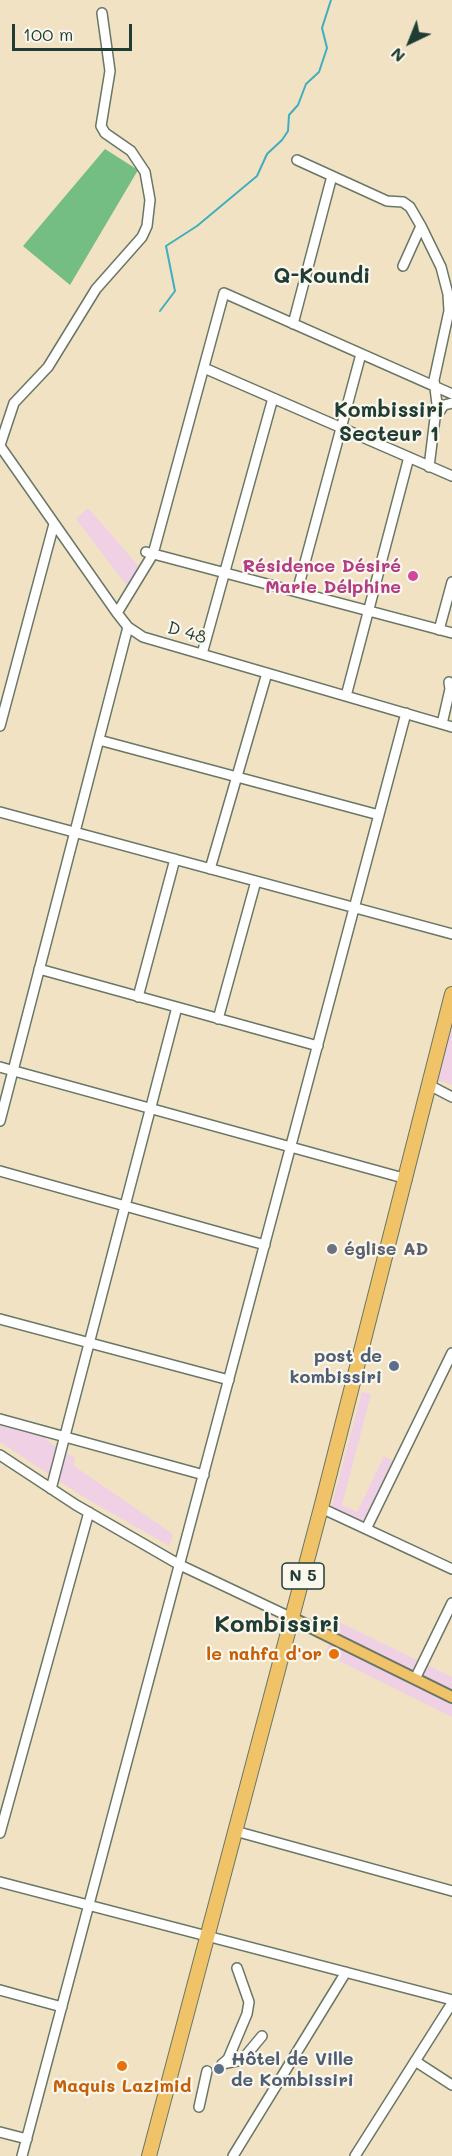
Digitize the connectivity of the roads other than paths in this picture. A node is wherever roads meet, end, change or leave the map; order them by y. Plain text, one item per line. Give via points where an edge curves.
1 (102, 13) dead end
2 (297, 160) dead end
3 (332, 176) junction
4 (421, 226) junction
5 (403, 266) dead end
6 (293, 324) junction
7 (361, 354) junction
8 (204, 368) junction
9 (434, 385) junction
10 (452, 394) edge
11 (273, 398) junction
12 (452, 403) edge
13 (438, 412) junction
14 (341, 428) junction
15 (0, 446) edge
16 (409, 457) junction
17 (429, 467) junction
18 (452, 476) edge
19 (54, 524) junction
20 (150, 553) junction
21 (225, 573) junction
22 (452, 582) edge
23 (297, 592) junction
24 (369, 611) junction
25 (117, 614) junction
26 (128, 627) junction
27 (439, 630) junction
28 (452, 633) edge
29 (202, 654) junction
30 (267, 673) junction
31 (449, 682) dead end
32 (346, 696) junction
33 (3, 702) edge
34 (406, 713) junction
35 (442, 724) junction
36 (0, 726) edge
37 (452, 727) edge
38 (99, 740) junction
39 (237, 777) junction
40 (0, 812) edge
41 (379, 815) junction
42 (75, 832) junction
43 (175, 859) junction
44 (210, 869) junction
45 (256, 881) junction
46 (354, 908) junction
47 (452, 934) edge
48 (39, 969) junction
49 (452, 994) edge
50 (138, 997) junction
51 (177, 1007) junction
52 (218, 1019) junction
53 (318, 1046) junction
54 (0, 1067) edge
55 (13, 1071) junction
56 (429, 1085) junction
57 (452, 1096) edge
58 (150, 1108) junction
59 (0, 1121) edge
60 (291, 1147) junction
61 (0, 1172) edge
62 (406, 1179) junction
63 (125, 1206) junction
64 (265, 1245) junction
65 (0, 1320) edge
66 (89, 1343) junction
67 (452, 1353) edge
68 (229, 1380) junction
69 (0, 1419) edge
70 (65, 1437) junction
71 (2, 1461) edge
72 (204, 1475) junction
73 (51, 1489) junction
74 (321, 1508) junction
75 (89, 1512) junction
76 (366, 1529) junction
77 (180, 1565) junction
78 (452, 1569) edge
79 (452, 1603) edge
80 (292, 1618) junction
81 (415, 1679) junction
82 (452, 1697) edge
83 (235, 1831) junction
84 (0, 1833) edge
85 (0, 1882) edge
86 (452, 1891) edge
87 (89, 1905) junction
88 (207, 1937) junction
89 (237, 1968) dead end
90 (346, 1972) junction
91 (0, 1990) edge
92 (452, 2001) edge
93 (62, 2007) junction
94 (262, 2036) dead end
95 (415, 2061) junction
96 (207, 2072) dead end
97 (452, 2085) edge
98 (199, 2107) dead end
99 (0, 2132) edge
100 (27, 2139) junction
101 (22, 2156) edge
102 (149, 2156) edge
103 (233, 2156) edge
104 (356, 2156) edge

1 - 15 street via 110,71 101,126 131,151 145,172 150,200 147,226 142,237 96,289 48,367 14,403
2 - 3 street
3 - 4 street via 387,201 403,202
3 - 6 street
4 - 5 street
4 - 9 street via 441,267 449,310
6 - 7 street
6 - 8 street via 224,293
7 - 9 street
7 - 14 street
8 - 11 street
8 - 20 street
9 - 10 street
9 - 13 street
11 - 14 street
11 - 21 street
12 - 13 street
13 - 17 street via 430,441
14 - 16 street
14 - 23 street
15 - 19 street, D 48
16 - 17 street
16 - 24 street
17 - 18 street
19 - 25 street, D 48
19 - 33 street
20 - 21 street
20 - 25 street
21 - 23 street
21 - 29 street
22 - 27 street
23 - 24 street
24 - 27 street
24 - 32 street
25 - 26 street, D 48
26 - 29 street, D 48 via 143,637
26 - 38 street
27 - 28 street
29 - 30 street, D 48
30 - 32 street, D 48
30 - 39 street
31 - 35 street
32 - 34 street, D 48
33 - 36 street
34 - 35 street, D 48
34 - 41 street
35 - 37 street, D 48
38 - 39 street
38 - 42 street
39 - 41 street
39 - 44 street
40 - 42 street
41 - 46 street
42 - 43 street
42 - 48 street
43 - 44 street
43 - 50 street
44 - 45 street
45 - 46 street
45 - 52 street
46 - 47 street
46 - 53 street
48 - 50 street
48 - 55 street
49 - 56 highway, N 5
50 - 51 street
51 - 52 street
51 - 58 street
52 - 53 street
53 - 60 street
54 - 55 street
55 - 58 street
55 - 59 street
56 - 57 street
56 - 62 highway, N 5
58 - 60 street
58 - 63 street
60 - 62 street
60 - 64 street
61 - 63 street
62 - 74 highway, N 5
63 - 64 street
63 - 66 street
64 - 68 street
65 - 66 street
66 - 68 street
66 - 70 street
67 - 76 street
68 - 72 street
69 - 70 street
70 - 72 street
70 - 73 street
71 - 73 street
72 - 77 street
73 - 75 street
74 - 76 street
74 - 80 highway, N 5
75 - 77 street
75 - 84 street
76 - 78 street
77 - 80 street
77 - 87 street
79 - 81 street
80 - 81 main road
80 - 83 highway, N 5
81 - 82 main road
83 - 86 street
83 - 88 highway, N 5
85 - 87 street
87 - 88 street
87 - 93 street
88 - 90 street
88 - 102 highway, N 5
89 - 94 street via 249,2002 228,2059 222,2064 242,2060
90 - 92 street
90 - 103 street
91 - 93 street
92 - 95 street
93 - 100 street
95 - 97 street
95 - 104 street
96 - 98 street
99 - 100 street
100 - 101 street

